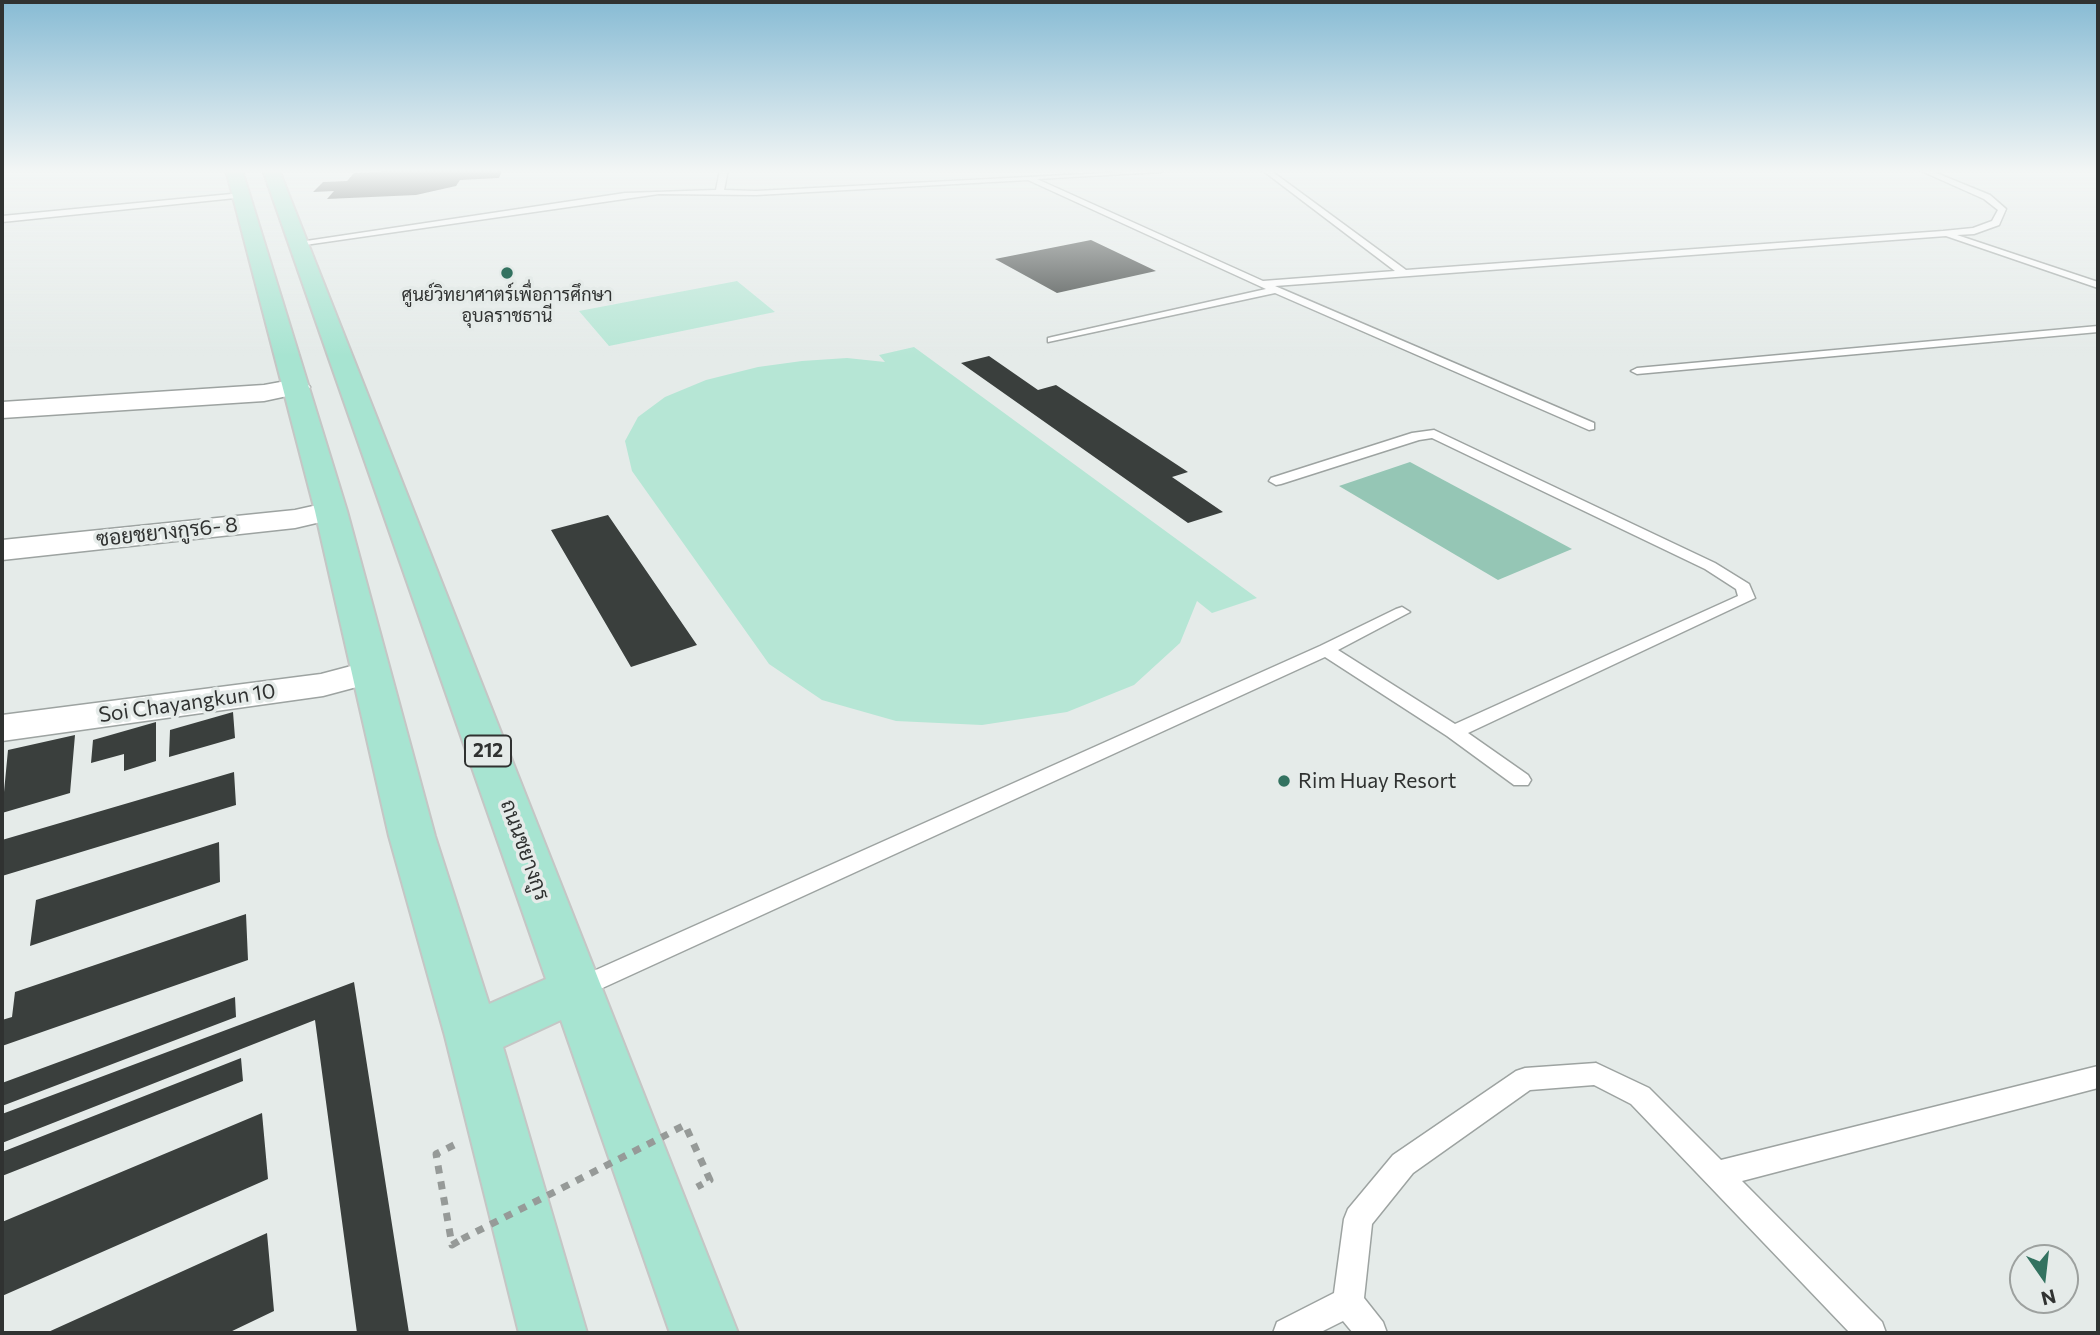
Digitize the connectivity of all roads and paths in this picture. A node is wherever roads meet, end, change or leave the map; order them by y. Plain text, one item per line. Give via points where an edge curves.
1 (261, 232) edge
2 (290, 232) edge
3 (371, 232) edge
4 (1148, 232) edge
5 (1349, 232) edge
6 (1961, 232) edge
7 (1943, 234) junction
8 (298, 243) junction
9 (1405, 274) junction
10 (1262, 284) junction
11 (2098, 285) edge
12 (1276, 290) junction
13 (2098, 328) edge
14 (1052, 340) dead end
15 (1637, 371) dead end
16 (297, 387) junction
17 (2, 410) edge
18 (1589, 426) dead end
19 (1276, 481) dead end
20 (331, 511) junction
21 (2, 550) edge
22 (1402, 611) dead end
23 (1326, 650) junction
24 (370, 672) junction
25 (2, 728) edge
26 (1454, 732) junction
27 (1521, 780) dead end
28 (577, 989) junction
29 (472, 1036) junction
30 (2098, 1077) edge
31 (685, 1125) dead end
32 (668, 1134) dead end
33 (436, 1154) dead end
34 (1715, 1175) junction
35 (710, 1180) dead end
36 (1348, 1301) junction
37 (554, 1333) edge
38 (704, 1333) edge
39 (1288, 1333) edge
40 (1372, 1333) edge
41 (1871, 1333) edge

1 - 16 main road
2 - 8 main road, ถนนชยางกูร / 212
3 - 8 lane
4 - 10 lane
5 - 9 lane
6 - 7 lane
7 - 9 lane
7 - 11 lane
8 - 28 main road, ถนนชยางกูร / 212
9 - 10 lane
10 - 12 lane
12 - 14 lane
12 - 18 lane
13 - 15 lane
16 - 17 street
16 - 20 main road
19 - 26 lane via 1417,436 1434,435 1710,566 1743,587 1746,598
20 - 21 street, ซอยชยางกูร6- 8 via 295,519
20 - 24 main road
22 - 23 lane
23 - 26 lane
23 - 28 lane
24 - 25 street, Soi Chayangkun 10 via 323,685
24 - 29 main road via 412,836
26 - 27 lane
28 - 29 main road
28 - 38 main road, ถนนชยางกูร / 212
29 - 37 main road
30 - 34 lane
31 - 35 path
32 - 33 path, bridge via 452,1245
34 - 36 lane via 1640,1096 1596,1074 1525,1079 1403,1164 1358,1219
34 - 41 lane
36 - 39 lane
36 - 40 lane

